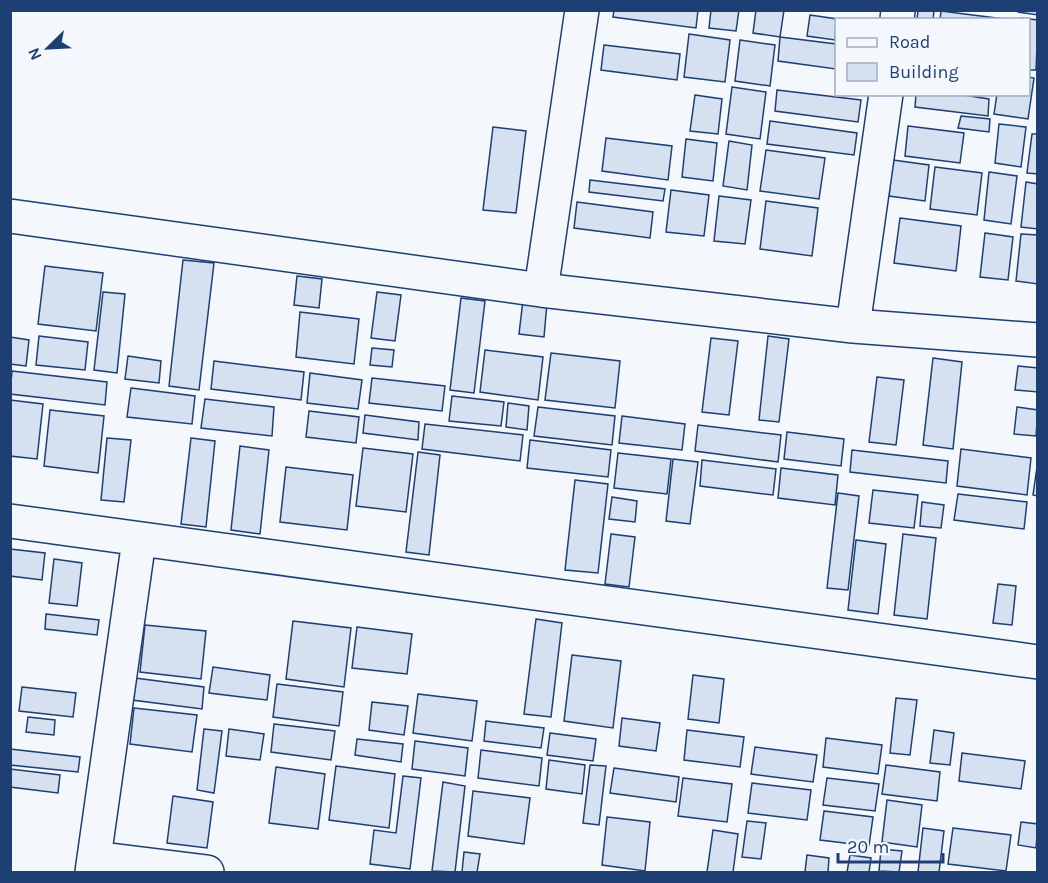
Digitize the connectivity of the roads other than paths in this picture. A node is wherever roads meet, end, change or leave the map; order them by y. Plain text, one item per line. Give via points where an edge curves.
1 (582, 10) edge
2 (886, 96) edge
3 (10, 216) edge
4 (541, 290) junction
5 (853, 327) junction
6 (1038, 340) edge
7 (10, 521) edge
8 (139, 540) junction
9 (1038, 662) edge
10 (93, 865) edge
11 (207, 873) edge

1 - 4 street
2 - 5 street
3 - 4 street
4 - 5 street
5 - 6 street
7 - 8 street
8 - 9 street
8 - 10 street
10 - 11 street

